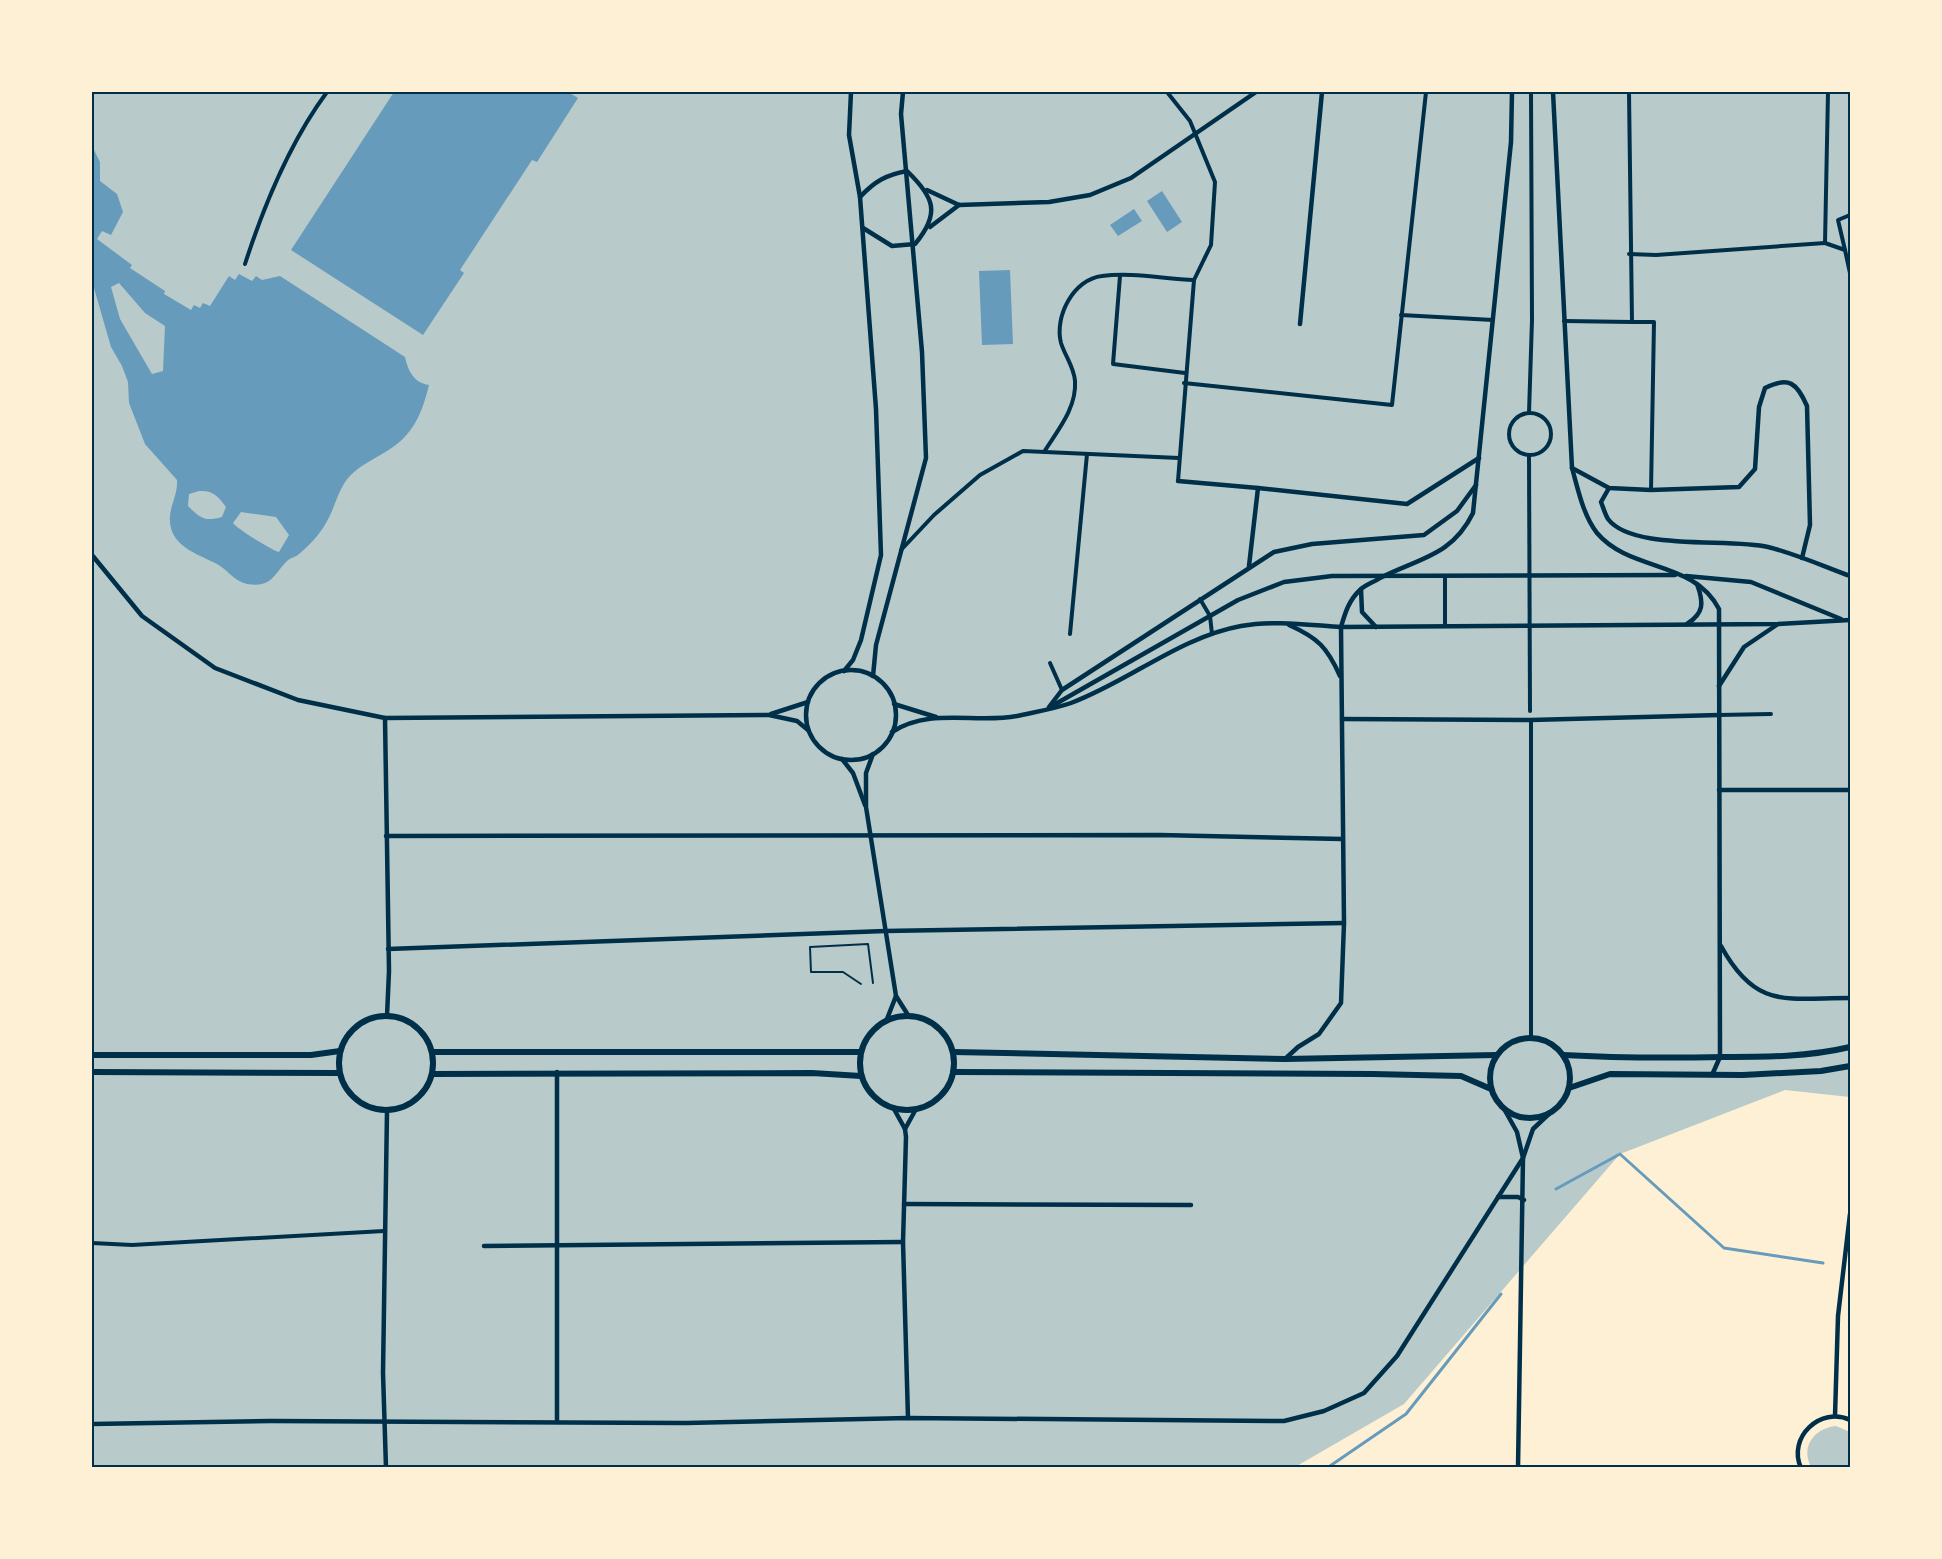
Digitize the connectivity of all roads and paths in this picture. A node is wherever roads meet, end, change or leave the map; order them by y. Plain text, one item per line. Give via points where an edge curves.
1 (327, 92) edge
2 (851, 92) edge
3 (903, 92) edge
4 (1167, 92) edge
5 (1256, 92) edge
6 (1322, 92) edge
7 (1426, 92) edge
8 (1512, 92) edge
9 (1531, 92) edge
10 (1553, 92) edge
11 (1629, 92) edge
12 (1828, 92) edge
13 (1195, 132) junction
14 (907, 171) junction
15 (927, 190) junction
16 (860, 197) junction
17 (959, 205) junction
18 (1851, 215) edge
19 (929, 227) junction
20 (863, 228) junction
21 (1826, 243) junction
22 (915, 244) junction
23 (1845, 250) junction
24 (1629, 254) junction
25 (245, 264) dead end
26 (1851, 273) edge
27 (1120, 276) junction
28 (1194, 280) junction
29 (1401, 315) junction
30 (1493, 320) junction
31 (1564, 321) junction
32 (1632, 322) junction
33 (1300, 324) dead end
34 (1185, 373) junction
35 (1184, 383) junction
36 (1529, 413) junction
37 (1044, 452) junction
38 (1087, 454) junction
39 (1529, 455) junction
40 (1179, 458) junction
41 (1479, 458) junction
42 (1572, 468) junction
43 (1178, 481) joint
44 (1476, 485) junction
45 (1258, 488) junction
46 (1609, 488) junction
47 (1651, 490) junction
48 (901, 551) junction
49 (92, 555) edge
50 (1802, 558) junction
51 (1249, 566) junction
52 (1679, 575) junction
53 (1384, 576) junction
54 (1445, 576) junction
55 (1529, 576) junction
56 (1851, 576) edge
57 (1696, 581) junction
58 (1360, 589) junction
59 (1200, 599) junction
60 (1210, 616) junction
61 (1842, 620) junction
62 (1851, 620) edge
63 (1284, 623) junction
64 (1530, 624) junction
65 (1778, 624) junction
66 (1445, 625) junction
67 (1686, 625) junction
68 (1719, 625) junction
69 (1341, 627) junction
70 (1376, 627) junction
71 (1070, 634) dead end
72 (1212, 634) junction
73 (1050, 663) dead end
74 (844, 671) junction
75 (873, 676) junction
76 (1341, 678) junction
77 (1719, 686) junction
78 (1062, 690) junction
79 (808, 702) junction
80 (894, 704) junction
81 (1047, 709) junction
82 (1530, 711) dead end
83 (1771, 714) dead end
84 (769, 715) junction
85 (1719, 715) junction
86 (938, 717) junction
87 (384, 718) junction
88 (1342, 718) junction
89 (1530, 720) junction
90 (808, 729) junction
91 (892, 732) junction
92 (873, 754) junction
93 (842, 759) junction
94 (1719, 790) junction
95 (1851, 790) edge
96 (866, 807) junction
97 (386, 836) junction
98 (871, 836) junction
99 (1341, 839) junction
100 (1344, 923) junction
101 (885, 931) junction
102 (1720, 943) junction
103 (388, 949) junction
104 (873, 983) dead end
105 (861, 984) dead end
106 (896, 996) junction
107 (1851, 998) edge
108 (908, 1015) junction
109 (387, 1016) junction
110 (887, 1019) junction
111 (1531, 1038) junction
112 (1851, 1047) edge
113 (340, 1051) junction
114 (432, 1052) junction
115 (860, 1052) junction
116 (953, 1052) junction
117 (92, 1055) edge
118 (1497, 1055) junction
119 (1563, 1056) junction
120 (1720, 1057) junction
121 (1285, 1059) junction
122 (1851, 1066) edge
123 (92, 1072) edge
124 (557, 1072) junction
125 (953, 1072) junction
126 (339, 1073) junction
127 (432, 1074) junction
128 (861, 1076) junction
129 (1712, 1076) junction
130 (1569, 1088) junction
131 (1491, 1089) junction
132 (1503, 1107) junction
133 (894, 1109) junction
134 (916, 1109) junction
135 (387, 1111) junction
136 (1551, 1112) junction
137 (905, 1129) junction
138 (1523, 1158) junction
139 (1498, 1197) junction
140 (1524, 1200) junction
141 (904, 1204) junction
142 (1191, 1205) dead end
143 (1850, 1214) edge
144 (384, 1231) junction
145 (903, 1242) junction
146 (92, 1243) edge
147 (484, 1246) dead end
148 (559, 1247) junction
149 (1835, 1416) junction
150 (908, 1418) junction
151 (385, 1420) junction
152 (1851, 1420) edge
153 (557, 1422) junction
154 (92, 1424) edge
155 (1798, 1466) edge
156 (386, 1467) edge
157 (1518, 1467) edge

1 - 25 street via 284,166
2 - 16 street via 849,135
3 - 14 street
4 - 13 street
5 - 13 street
6 - 33 street
7 - 29 street
8 - 30 street via 1511,142
9 - 36 street
10 - 31 street
11 - 24 street
12 - 21 street
13 - 17 street via 1131,178 1090,195 1049,202
13 - 28 street via 1215,182 1211,245
14 - 15 street
14 - 16 street via 885,175
14 - 22 street
15 - 17 street
15 - 19 street via 932,208
16 - 20 street
17 - 19 street
18 - 23 street via 1838,220
19 - 22 street
20 - 22 street via 892,246
20 - 74 street via 876,409 881,555 861,640
21 - 23 street
21 - 24 street
22 - 48 street via 926,458
23 - 26 street
24 - 32 street
27 - 28 street
27 - 34 street via 1113,364
27 - 37 street via 1086,281 1071,295 1062,317 1061,342 1075,381 1073,399
28 - 34 street
29 - 30 street
29 - 35 street via 1392,405
30 - 41 street
31 - 32 street
31 - 42 street
32 - 47 street via 1654,322
34 - 35 street
35 - 40 street
36 - 39 street via 1515,420 1509,434 1515,448
36 - 39 street via 1542,417 1551,434 1542,451
37 - 38 street
37 - 48 street via 1023,451 980,475 934,515
38 - 40 street
38 - 71 street
39 - 55 street
40 - 43 street
41 - 44 street
41 - 45 street via 1407,504
42 - 46 street
42 - 52 street via 1584,507 1597,532 1618,550
43 - 45 street
44 - 51 street via 1456,511 1424,535 1297,546 1274,552
44 - 53 street via 1473,513 1464,531 1437,554
45 - 51 street
46 - 47 street
46 - 50 street via 1601,502 1608,518 1616,526 1642,537 1678,542 1729,541
47 - 50 street via 1739,487 1755,469 1759,407 1765,388 1790,382 1807,406 1810,525
48 - 75 street via 876,645
49 - 87 street via 142,616 215,668 288,698
50 - 56 street
51 - 59 street
52 - 55 street
52 - 57 street
52 - 61 street via 1751,582
53 - 54 street
53 - 58 street
53 - 60 street via 1332,576 1284,582
54 - 55 street
54 - 66 street
55 - 64 street
57 - 67 street via 1704,602 1698,616
57 - 68 street via 1719,609
58 - 69 street via 1347,607
58 - 70 street via 1362,612
59 - 60 street
59 - 78 street
60 - 72 street
60 - 81 street
61 - 62 street
61 - 65 street
63 - 69 street
63 - 72 street via 1241,626
63 - 76 street via 1313,635 1330,654
64 - 66 street
64 - 67 street
64 - 82 street
65 - 68 street
65 - 77 street via 1744,647
66 - 70 street
67 - 68 street
68 - 77 street
69 - 70 street
69 - 76 street
72 - 81 street via 1071,703
73 - 78 street
74 - 75 street
74 - 79 street via 822,681
75 - 80 street via 883,684
76 - 88 street
77 - 85 street
78 - 81 street
79 - 84 street
79 - 90 street
80 - 86 street
80 - 91 street
81 - 86 street via 1014,717
83 - 85 street
84 - 87 street
84 - 90 street via 797,721
85 - 89 street
85 - 94 street
86 - 91 street via 908,722
87 - 97 street
88 - 89 street
88 - 99 street
89 - 111 street
90 - 93 street via 821,749
91 - 92 street via 885,745
92 - 93 street via 863,759
92 - 96 street via 866,773
93 - 96 street via 853,773
94 - 95 street
94 - 102 street
96 - 98 street
97 - 98 street
97 - 103 street
98 - 99 street
98 - 101 street
99 - 100 street
100 - 101 street
100 - 121 street via 1341,1003 1319,1034
101 - 103 street
101 - 106 street
102 - 107 street via 1749,986 1774,998
102 - 120 street
103 - 109 street
104 - 105 lane via 868,944 810,947 811,972 843,972
106 - 108 street
106 - 110 street
108 - 110 street
108 - 116 street via 937,1026 948,1038
109 - 113 street via 357,1026
109 - 114 street via 415,1026
110 - 115 street via 865,1038
111 - 118 street via 1512,1042
111 - 119 street via 1549,1043
112 - 120 street via 1820,1054
113 - 117 street via 311,1055
113 - 126 street
114 - 115 street
114 - 127 street
115 - 128 street
116 - 121 street
116 - 125 street
118 - 121 street
118 - 131 street via 1490,1077
119 - 120 street
119 - 130 street via 1568,1066
120 - 129 street
122 - 129 street
123 - 126 street
124 - 127 street
124 - 128 street
124 - 148 street
125 - 131 street via 1461,1076
125 - 134 street via 940,1096
126 - 135 street via 356,1100
127 - 135 street via 416,1100
128 - 133 street via 868,1091
129 - 130 street via 1610,1074
130 - 136 street
131 - 132 street
132 - 136 street via 1526,1118
132 - 138 street
133 - 134 street
133 - 137 street
134 - 137 street
135 - 144 street
136 - 138 street via 1533,1129
137 - 141 street
138 - 139 street
138 - 140 street
139 - 140 street
139 - 150 street via 1397,1356 1364,1393 1324,1411 1284,1422
140 - 157 street
141 - 142 street
141 - 145 street
143 - 149 street via 1838,1316
144 - 146 street via 132,1245
144 - 151 street
145 - 148 street
145 - 150 street
147 - 148 street
148 - 153 street
149 - 152 street
149 - 155 street via 1805,1430 1797,1452
150 - 153 street
151 - 153 street
151 - 154 street
151 - 156 street

